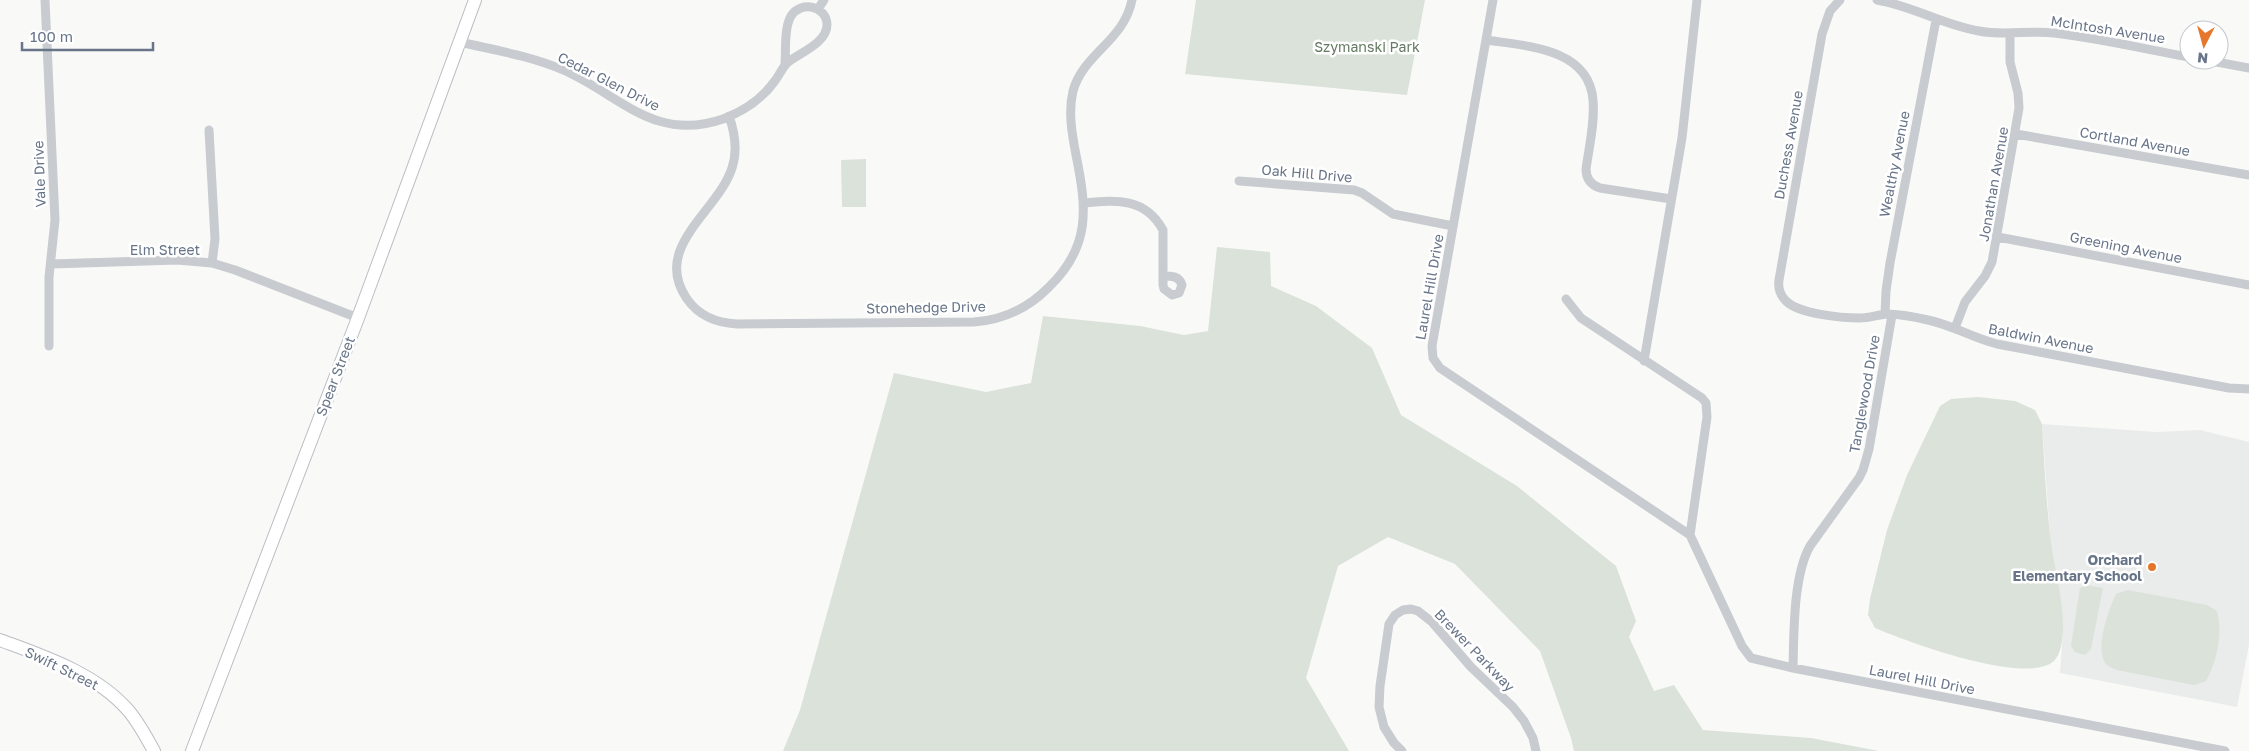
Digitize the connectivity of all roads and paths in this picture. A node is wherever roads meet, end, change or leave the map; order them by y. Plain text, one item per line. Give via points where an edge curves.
1 (45, 0) edge
2 (475, 0) edge
3 (824, 0) edge
4 (1132, 0) edge
5 (1493, 0) edge
6 (1697, 0) edge
7 (1840, 0) edge
8 (1877, 0) edge
9 (818, 9) junction
10 (1936, 20) junction
11 (2010, 34) junction
12 (1486, 40) junction
13 (460, 42) junction
14 (2179, 55) edge
15 (785, 64) junction
16 (2229, 64) edge
17 (2249, 68) edge
18 (730, 116) junction
19 (209, 130) dead end
20 (2016, 134) junction
21 (2249, 176) edge
22 (1239, 181) dead end
23 (1671, 199) junction
24 (1084, 203) junction
25 (1453, 226) junction
26 (1998, 238) junction
27 (212, 263) junction
28 (51, 264) junction
29 (1164, 276) dead end
30 (2249, 284) edge
31 (1779, 290) joint
32 (1566, 299) dead end
33 (1889, 314) junction
34 (358, 318) junction
35 (1956, 328) junction
36 (49, 346) dead end
37 (1644, 360) junction
38 (2249, 389) edge
39 (1690, 535) junction
40 (0, 640) edge
41 (1793, 668) junction
42 (154, 751) edge
43 (192, 751) edge
44 (1402, 751) edge
45 (1536, 751) edge
46 (2224, 751) edge

1 - 28 street, Vale Drive via 54,197
2 - 13 main road, Spear Street
3 - 9 street
4 - 24 street, Stonehedge Drive via 1120,29 1083,70 1072,97 1072,129
5 - 12 street, Laurel Hill Drive
6 - 23 street via 1684,121
7 - 31 street, Duchess Avenue via 1825,20 1822,34
8 - 10 street, McIntosh Avenue via 1905,6
9 - 15 street, Cedar Glen Drive via 826,22 825,33
9 - 15 street, Cedar Glen Drive via 806,6 792,14
10 - 11 street, McIntosh Avenue via 1958,27
10 - 33 street, Wealthy Avenue via 1890,263 1886,291
11 - 14 street, McIntosh Avenue via 2054,33
11 - 20 street, Jonathan Avenue via 2010,62 2019,99
12 - 23 street via 1554,52 1583,74 1593,99 1586,169 1591,183 1600,188
12 - 25 street, Laurel Hill Drive
13 - 18 street, Cedar Glen Drive via 561,69 656,121 693,125
13 - 34 main road, Spear Street
15 - 18 street, Cedar Glen Drive via 762,97
16 - 17 street
18 - 24 street, Stonehedge Drive via 735,140 733,166 684,240 677,263 678,281 689,302 702,314 719,322 974,322 995,319 1014,312 1042,294 1067,268 1080,242
19 - 27 street via 215,239
20 - 21 street, Cortland Avenue
20 - 26 street, Jonathan Avenue
22 - 25 street, Oak Hill Drive via 1354,190 1393,214
23 - 37 street
24 - 29 street via 1123,201 1145,210 1163,230
25 - 39 street, Laurel Hill Drive via 1432,346 1436,364
26 - 30 street, Greening Avenue
26 - 35 street, Jonathan Avenue via 1989,269 1964,302
27 - 28 street, Elm Street via 177,260
27 - 34 street, Elm Street
28 - 36 street, Vale Drive
31 - 33 street, Baldwin Avenue via 1792,305 1818,312 1848,318
32 - 37 street via 1581,318
33 - 35 street, Baldwin Avenue
33 - 41 street, Tanglewood Drive via 1864,470 1810,546 1805,558 1796,608
34 - 43 main road, Spear Street
35 - 38 street, Baldwin Avenue via 1997,344 2229,388
37 - 39 street via 1706,403 1707,417
39 - 41 street, Laurel Hill Drive via 1748,655
40 - 42 main road, Swift Street via 42,656 110,693 128,709
41 - 46 street, Laurel Hill Drive
44 - 45 street, Brewer Parkway via 1384,727 1379,707 1380,686 1389,624 1402,610 1411,609 1432,622 1471,667 1513,707 1533,738

